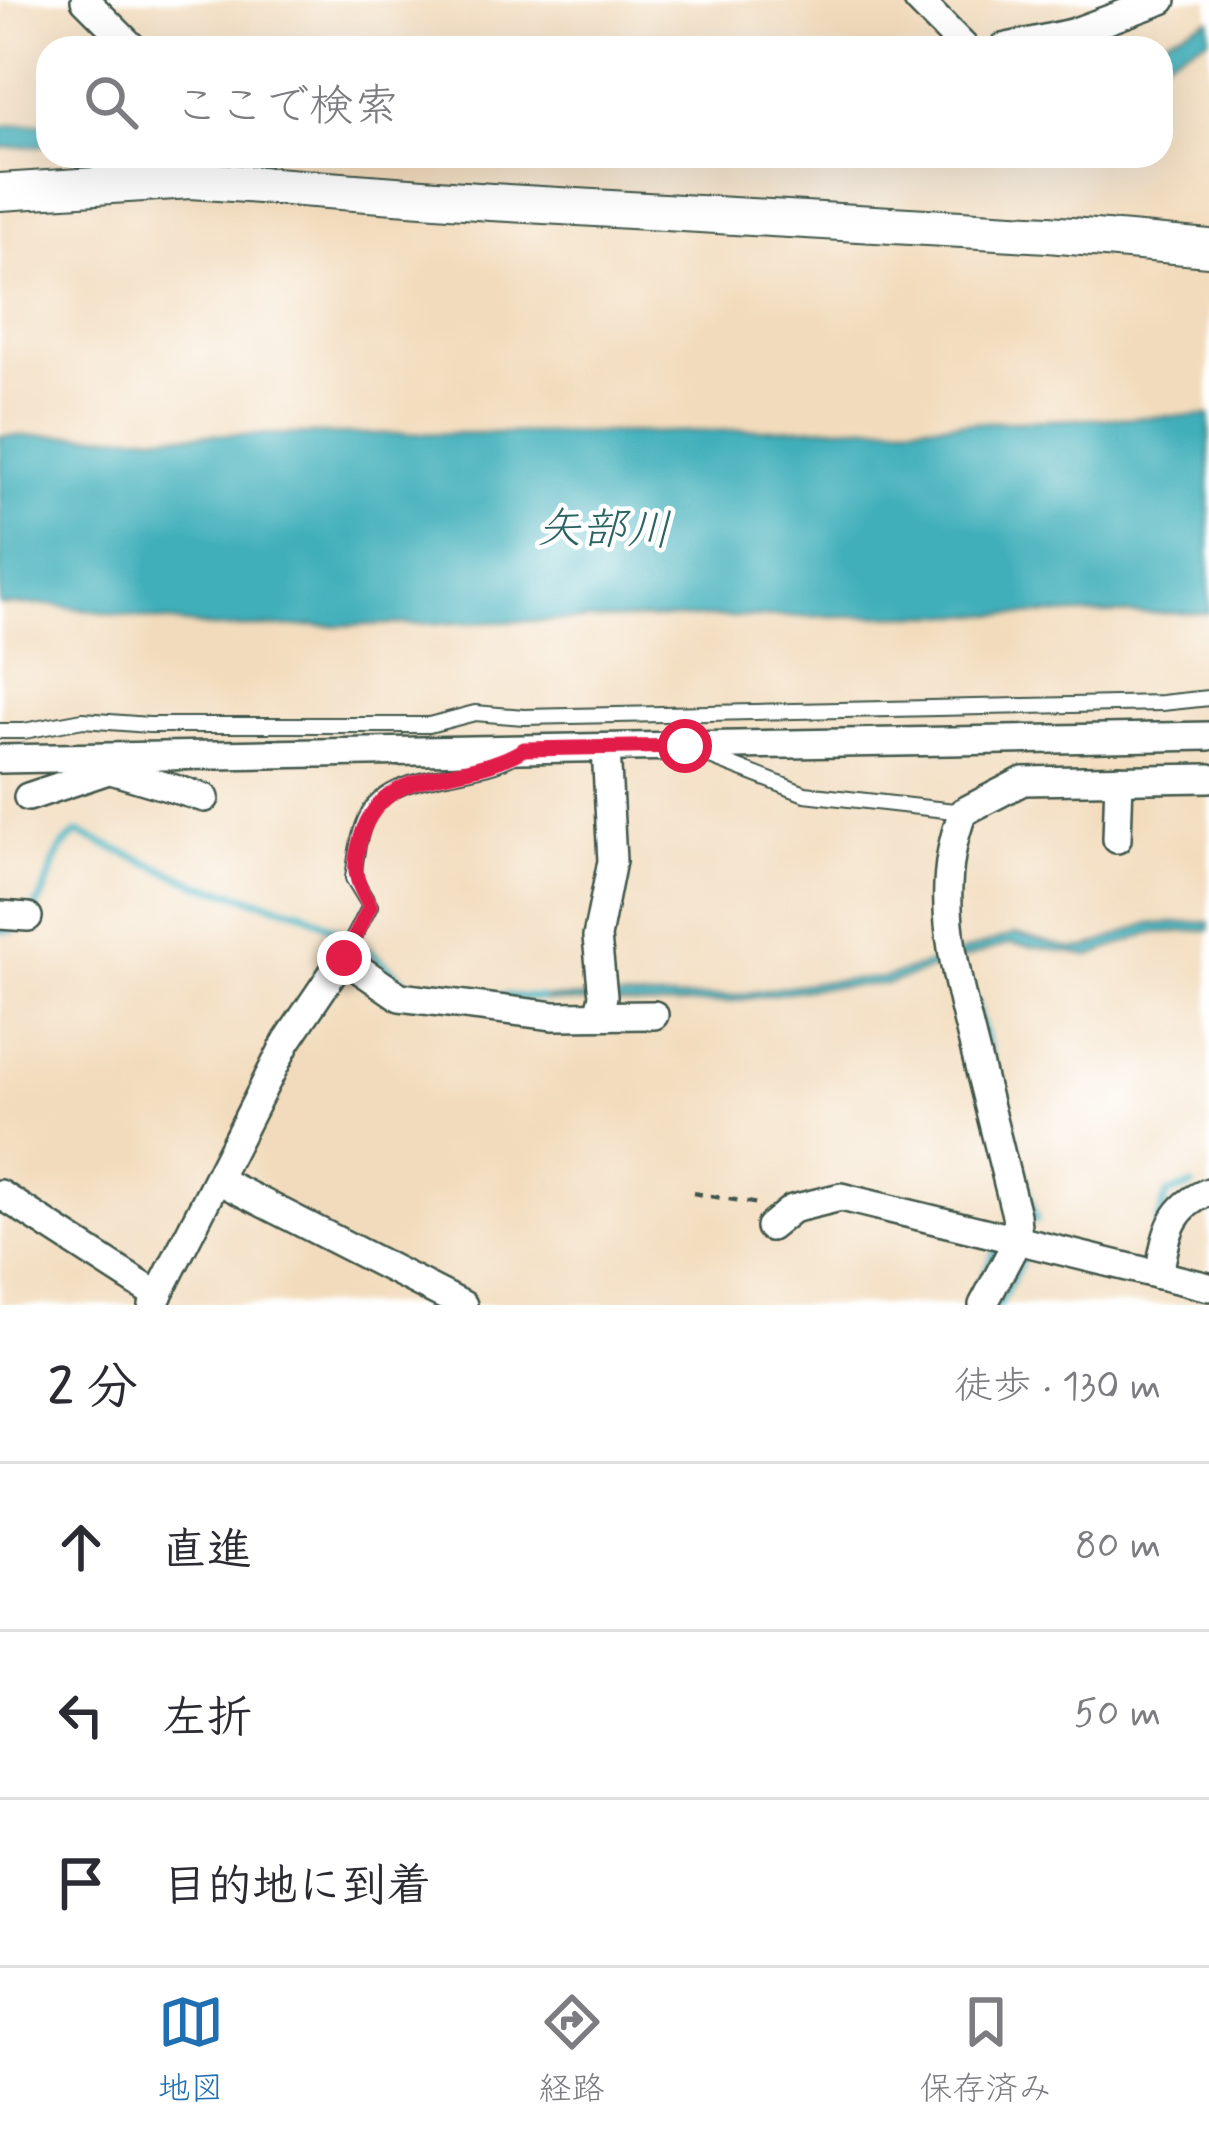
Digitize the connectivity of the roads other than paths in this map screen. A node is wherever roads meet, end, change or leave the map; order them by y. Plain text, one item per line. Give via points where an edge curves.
1 (85, 0) edge
2 (918, 0) edge
3 (1162, 0) edge
4 (122, 36) edge
5 (953, 36) edge
6 (1058, 36) edge
7 (0, 192) edge
8 (1209, 248) edge
9 (1209, 698) edge
10 (0, 731) edge
11 (1209, 736) edge
12 (685, 746) junction
13 (606, 748) junction
14 (524, 749) junction
15 (0, 760) edge
16 (120, 764) junction
17 (1209, 778) edge
18 (1119, 779) junction
19 (28, 797) dead end
20 (205, 798) dead end
21 (963, 812) junction
22 (1117, 839) dead end
23 (344, 958) junction
24 (654, 1015) dead end
25 (598, 1016) junction
26 (218, 1180) junction
27 (1209, 1192) edge
28 (0, 1194) edge
29 (781, 1218) road end
30 (1018, 1239) junction
31 (1159, 1275) junction
32 (1209, 1287) edge
33 (155, 1300) edge
34 (464, 1305) edge
35 (983, 1305) edge

1 - 4 street
2 - 5 street
3 - 6 street
7 - 8 main road via 191,180
9 - 10 lane via 475,713 429,725 83,720
11 - 12 street
12 - 13 street
12 - 21 lane via 805,794
13 - 14 street
13 - 25 street via 612,861 597,937
14 - 16 street
14 - 23 lane via 502,763 385,795 368,814 353,878 370,906
15 - 16 street
16 - 19 street
16 - 20 street
17 - 18 street
18 - 21 street via 1023,781
18 - 22 street
21 - 30 street via 947,868 949,947
23 - 25 street via 400,997
23 - 26 street via 287,1041
24 - 25 street
26 - 33 street
26 - 34 street
27 - 31 street via 1171,1221
28 - 33 street
29 - 30 street via 841,1197
30 - 31 street
30 - 35 street
31 - 32 street

